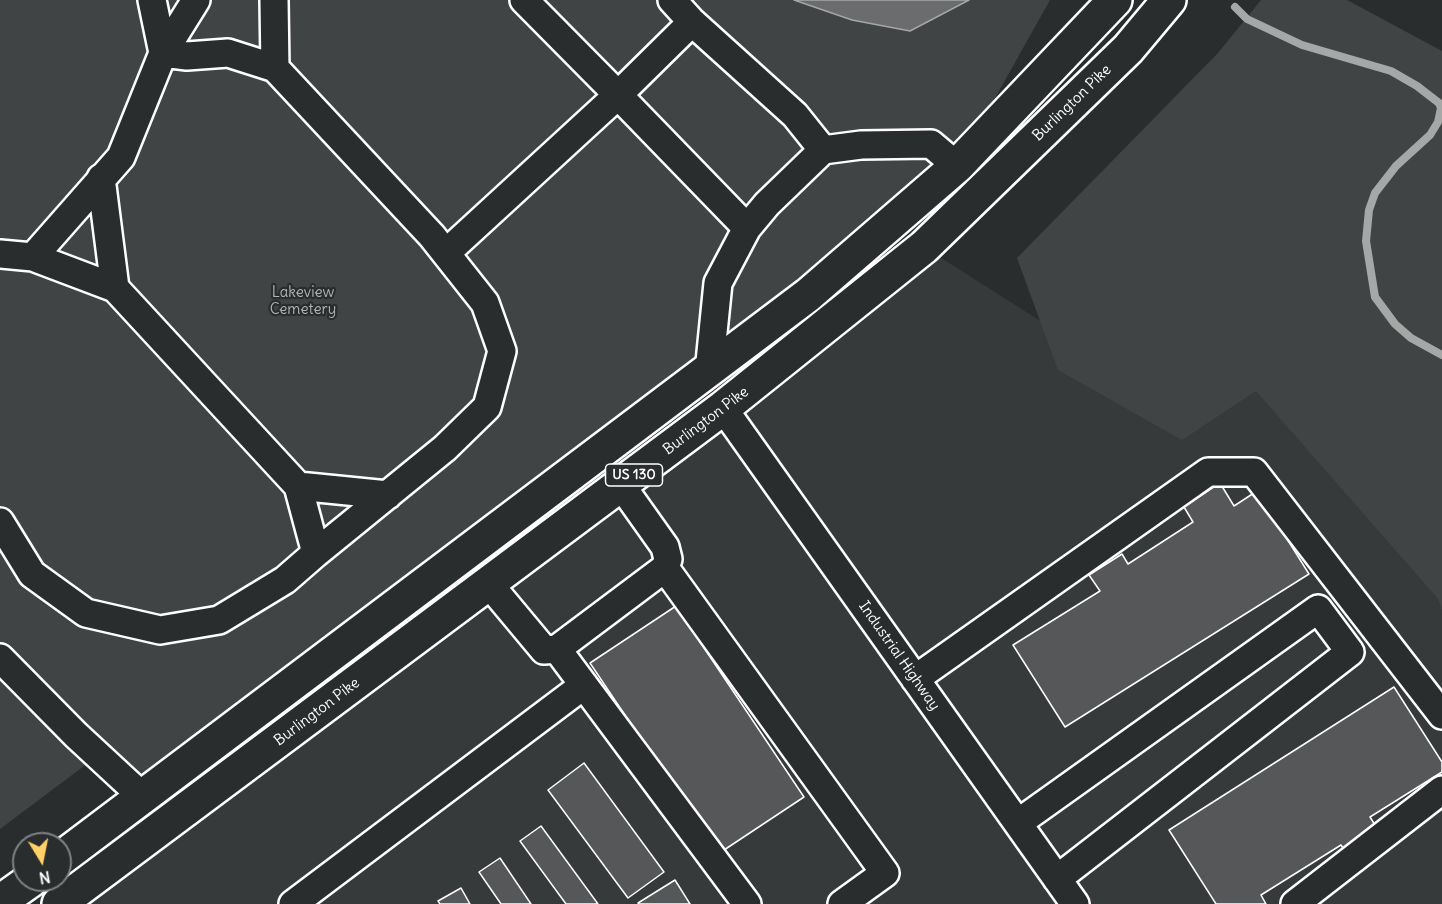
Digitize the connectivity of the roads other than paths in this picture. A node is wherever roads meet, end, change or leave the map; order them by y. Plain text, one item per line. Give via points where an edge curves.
1 (152, 0) edge
2 (196, 0) edge
3 (274, 0) edge
4 (524, 0) edge
5 (672, 0) edge
6 (1115, 0) edge
7 (1169, 0) edge
8 (693, 22) junction
9 (163, 53) junction
10 (275, 68) junction
11 (618, 95) junction
12 (823, 150) junction
13 (957, 166) junction
14 (101, 178) junction
15 (747, 228) junction
16 (446, 253) junction
17 (0, 254) edge
18 (33, 257) junction
19 (115, 288) junction
20 (709, 372) junction
21 (723, 408) junction
22 (621, 485) junction
23 (298, 486) junction
24 (388, 495) junction
25 (0, 522) edge
26 (316, 553) junction
27 (665, 568) junction
28 (489, 584) junction
29 (557, 649) junction
30 (0, 658) edge
31 (915, 679) junction
32 (584, 685) junction
33 (1442, 715) edge
34 (1442, 790) edge
35 (144, 798) junction
36 (1018, 823) junction
37 (72, 850) edge
38 (1057, 879) junction
39 (14, 892) edge
40 (0, 902) edge
41 (60, 904) edge
42 (293, 904) edge
43 (747, 904) edge
44 (842, 904) edge
45 (1075, 904) edge
46 (1295, 904) edge

1 - 9 street
2 - 9 street
3 - 10 street
4 - 11 street
5 - 8 street
6 - 13 highway, US 130
7 - 21 highway, Burlington Pike / US 130 via 1128,49 924,247
8 - 11 street
8 - 12 street via 795,115
9 - 10 street via 228,53
9 - 14 street via 121,157
10 - 16 street
11 - 15 street
11 - 16 street
12 - 13 street via 931,144
12 - 15 street
13 - 20 highway, US 130 via 808,296
14 - 18 street
14 - 19 street
15 - 20 street via 718,283
16 - 24 street via 485,303 502,351 487,407
17 - 18 street
18 - 19 street
19 - 23 street
20 - 35 highway, US 130
21 - 22 highway, Burlington Pike / US 130
21 - 31 street, Industrial Highway
22 - 27 street via 665,547
22 - 28 highway, Burlington Pike / US 130
23 - 24 street
23 - 26 street
24 - 26 street
25 - 26 street via 32,574 86,613 160,630 219,621 285,580
27 - 29 street
27 - 44 street via 885,873
28 - 29 street via 544,650
28 - 41 highway, Burlington Pike / US 130
29 - 32 street
30 - 35 street
31 - 33 street via 1208,472 1254,472
31 - 36 street, Industrial Highway
32 - 42 street
32 - 43 street
34 - 46 street
35 - 37 highway, US 130
36 - 38 street, Industrial Highway
36 - 38 street via 1318,609 1350,652
38 - 45 street, Industrial Highway
39 - 40 highway

